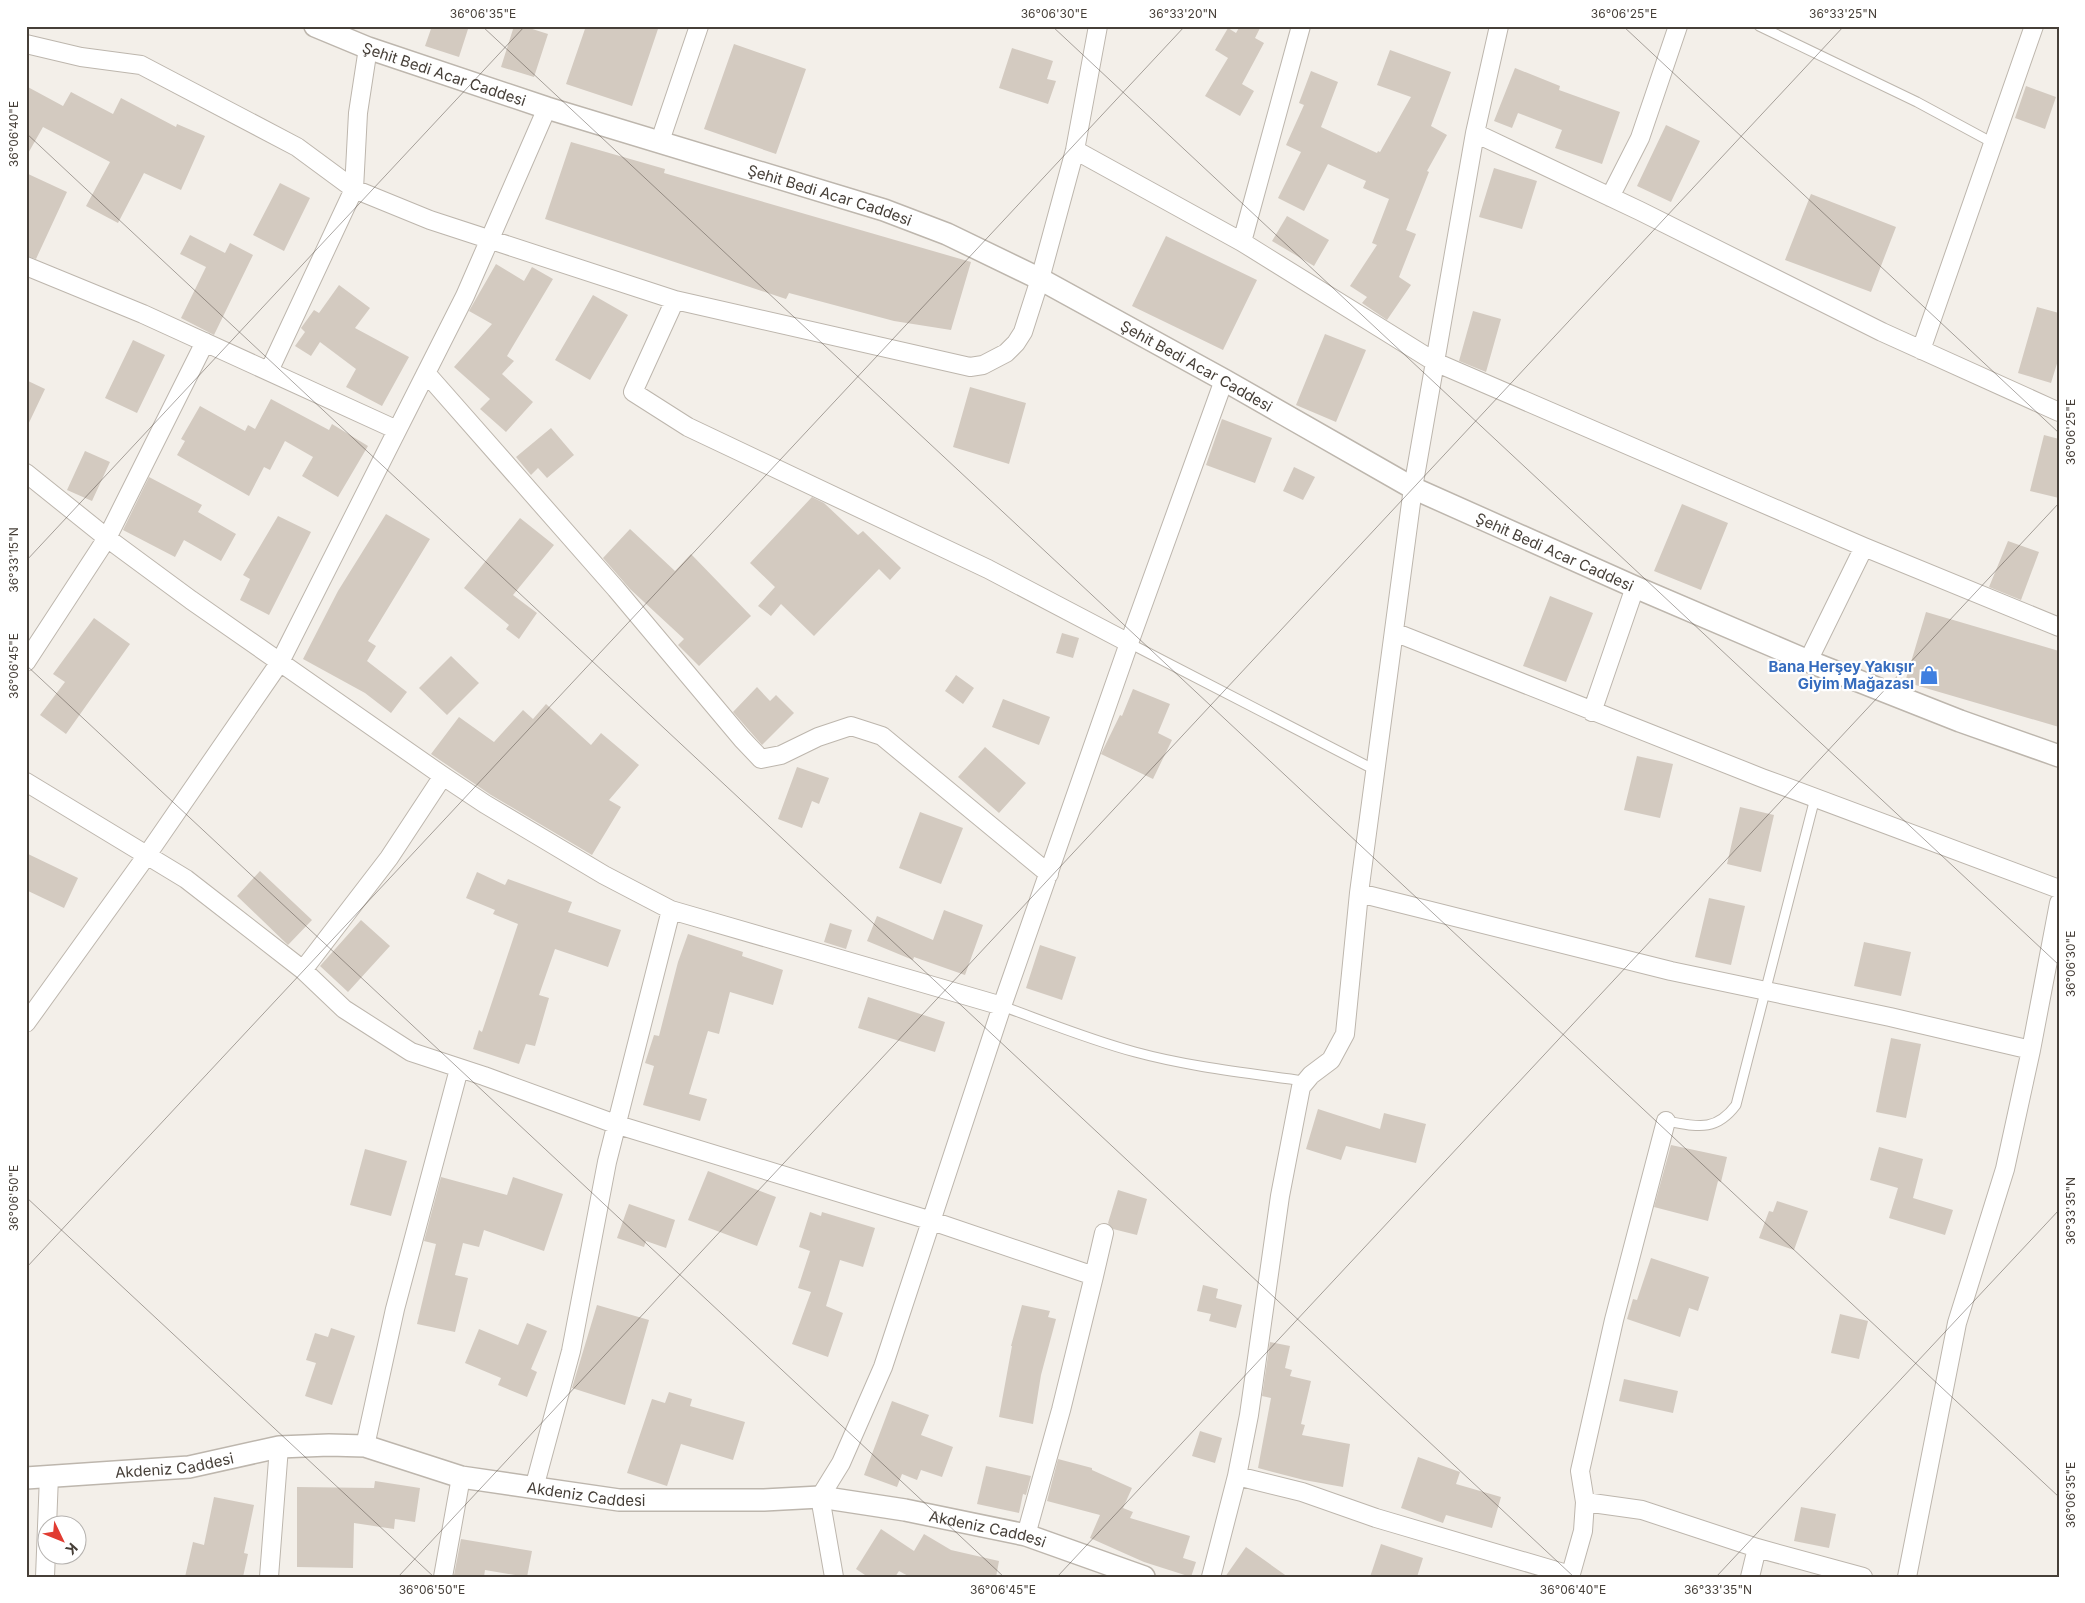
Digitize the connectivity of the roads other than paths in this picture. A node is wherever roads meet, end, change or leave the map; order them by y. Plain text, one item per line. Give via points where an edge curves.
1 (699, 26) edge
2 (1098, 26) edge
3 (1301, 26) edge
4 (1499, 26) edge
5 (1678, 26) edge
6 (1759, 26) edge
7 (2034, 26) edge
8 (321, 28) edge
9 (26, 44) edge
10 (368, 48) junction
11 (547, 108) junction
12 (1475, 133) junction
13 (660, 141) junction
14 (1993, 143) junction
15 (1075, 150) junction
16 (354, 189) junction
17 (1610, 197) junction
18 (490, 239) junction
19 (1242, 242) junction
20 (26, 266) edge
21 (1040, 279) junction
22 (675, 300) junction
23 (205, 342) junction
24 (1921, 350) junction
25 (1435, 362) junction
26 (269, 371) junction
27 (426, 373) junction
28 (1224, 380) junction
29 (2059, 412) edge
30 (397, 430) junction
31 (26, 473) edge
32 (1414, 488) junction
33 (106, 538) junction
34 (1864, 547) junction
35 (1635, 587) junction
36 (2059, 627) edge
37 (1394, 632) junction
38 (1129, 643) junction
39 (1808, 661) junction
40 (26, 662) edge
41 (280, 662) junction
42 (1592, 712) junction
43 (2059, 756) edge
44 (1375, 770) junction
45 (443, 776) junction
46 (26, 782) edge
47 (1815, 798) junction
48 (147, 855) junction
49 (1050, 874) junction
50 (2059, 889) edge
51 (1359, 893) junction
52 (2059, 903) edge
53 (671, 910) junction
54 (303, 970) junction
55 (1765, 991) junction
56 (1002, 1006) junction
57 (26, 1024) edge
58 (2030, 1050) junction
59 (459, 1070) junction
60 (1304, 1081) junction
61 (1666, 1121) joint
62 (618, 1125) junction
63 (932, 1221) junction
64 (1104, 1233) dead end
65 (1094, 1276) junction
66 (365, 1446) junction
67 (279, 1447) junction
68 (49, 1476) junction
69 (1237, 1476) junction
70 (461, 1477) junction
71 (26, 1478) edge
72 (534, 1488) junction
73 (820, 1497) junction
74 (1584, 1502) junction
75 (1026, 1535) junction
76 (1758, 1548) junction
77 (1570, 1576) edge
78 (45, 1577) edge
79 (269, 1577) edge
80 (443, 1577) edge
81 (834, 1577) edge
82 (1144, 1577) edge
83 (1211, 1577) edge
84 (1750, 1577) edge
85 (1863, 1577) edge
86 (1907, 1577) edge

1 - 13 street
2 - 15 street
3 - 19 street
4 - 12 street
5 - 17 street via 1640,138
6 - 14 lane via 1917,102
7 - 14 street
8 - 10 street, Şehit Bedi Acar Caddesi
9 - 16 street via 141,65 297,147
10 - 11 street, Şehit Bedi Acar Caddesi
10 - 16 street via 358,113
11 - 13 street, Şehit Bedi Acar Caddesi
11 - 18 street
12 - 17 street
12 - 25 street
13 - 21 street, Şehit Bedi Acar Caddesi via 884,210 947,234
14 - 24 street
15 - 19 street
15 - 21 street
16 - 18 street via 430,220
16 - 26 street
17 - 24 street
18 - 22 street
18 - 27 street
19 - 25 street
20 - 23 street
21 - 22 street via 1016,344 995,360 970,367
21 - 28 street, Şehit Bedi Acar Caddesi
22 - 38 street via 633,392 688,426 988,569
23 - 26 street
23 - 33 street
24 - 29 street
25 - 32 street
25 - 34 street
26 - 30 street
27 - 30 street
27 - 49 street via 761,759 781,755 851,726 882,736
28 - 32 street, Şehit Bedi Acar Caddesi
28 - 38 street
30 - 41 street
31 - 33 street
32 - 35 street, Şehit Bedi Acar Caddesi
32 - 37 street
33 - 40 street
33 - 41 street
34 - 36 street
34 - 39 street
35 - 39 street, Şehit Bedi Acar Caddesi
35 - 42 street
37 - 42 street
37 - 44 street
38 - 44 lane
38 - 49 street
39 - 43 street, Şehit Bedi Acar Caddesi
41 - 45 street
41 - 48 street
42 - 47 street
44 - 51 street
45 - 53 street via 604,875
45 - 54 street via 389,858
46 - 48 street
47 - 50 street
47 - 55 lane
48 - 54 street via 186,879
48 - 57 street
49 - 56 street
51 - 55 street
51 - 60 street via 1345,1034 1331,1060
52 - 58 street
53 - 56 street
53 - 62 street
54 - 59 street via 344,1009 404,1048
55 - 58 street
55 - 61 lane via 1736,1105 1719,1121 1699,1126
56 - 60 lane via 1137,1053
56 - 63 street
58 - 86 street via 2005,1169 1957,1323
59 - 62 street via 484,1076
59 - 66 street via 395,1309
60 - 69 street via 1280,1196
61 - 74 street via 1614,1320 1580,1471
62 - 63 street
62 - 72 street via 607,1162 571,1351
63 - 65 street
63 - 73 street via 883,1367 841,1463
64 - 65 street
65 - 75 street
66 - 67 street, Akdeniz Caddesi
66 - 70 street, Akdeniz Caddesi
67 - 68 street, Akdeniz Caddesi via 189,1467
67 - 79 street
68 - 71 street, Akdeniz Caddesi
68 - 78 street
69 - 77 street via 1302,1492 1376,1518
69 - 83 street
70 - 72 street, Akdeniz Caddesi
70 - 80 street
72 - 73 street, Akdeniz Caddesi via 619,1500
73 - 75 street, Akdeniz Caddesi via 906,1510
73 - 81 street
74 - 76 street via 1642,1510
74 - 77 street via 1583,1532
75 - 82 street, Akdeniz Caddesi
76 - 84 street
76 - 85 street

